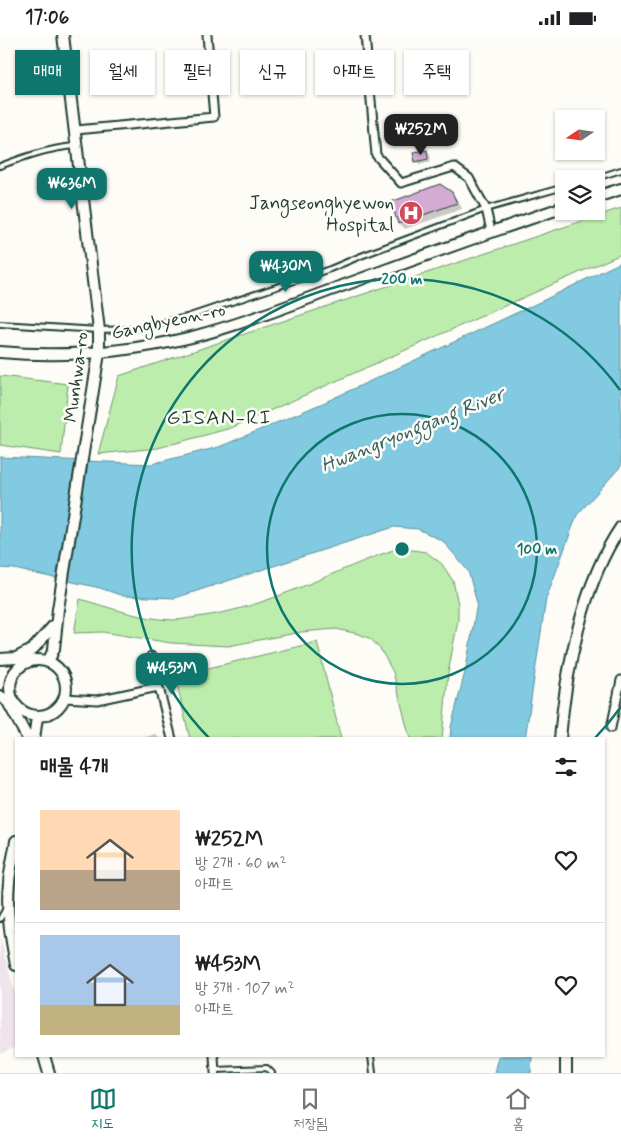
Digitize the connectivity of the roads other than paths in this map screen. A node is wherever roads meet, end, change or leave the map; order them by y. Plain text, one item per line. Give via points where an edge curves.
1 (63, 35) edge
2 (207, 35) edge
3 (365, 35) edge
4 (76, 130) junction
5 (77, 146) junction
6 (0, 166) edge
7 (621, 170) edge
8 (605, 175) edge
9 (621, 189) edge
10 (555, 190) edge
11 (605, 194) edge
12 (486, 209) junction
13 (555, 210) edge
14 (491, 231) junction
15 (0, 324) edge
16 (99, 330) junction
17 (0, 352) edge
18 (99, 353) junction
19 (621, 527) edge
20 (56, 623) junction
21 (151, 656) dead end
22 (0, 659) edge
23 (48, 662) junction
24 (0, 677) edge
25 (621, 680) edge
26 (11, 681) junction
27 (158, 687) junction
28 (620, 694) edge
29 (0, 696) edge
30 (65, 697) junction
31 (37, 717) junction
32 (611, 728) dead end
33 (27, 737) edge
34 (34, 737) edge
35 (171, 737) edge
36 (560, 737) edge
37 (15, 847) edge
38 (8, 901) edge
39 (0, 919) edge
40 (15, 960) edge
41 (44, 1057) edge
42 (214, 1057) edge
43 (371, 1057) edge
44 (566, 1057) edge
45 (215, 1072) edge
46 (49, 1073) edge
47 (272, 1073) edge
48 (373, 1073) edge
49 (566, 1073) edge

1 - 4 street, Munhwa-ro
2 - 4 street via 214,117
3 - 12 street via 376,155 401,183 454,167 469,178
4 - 5 street, Munhwa-ro
5 - 6 lane via 52,149
5 - 16 street, Munhwa-ro
7 - 8 lane
9 - 11 street
10 - 12 lane
12 - 14 street
12 - 16 lane via 330,269 194,314 134,329
13 - 14 street, Gangbyeon-ro
14 - 18 street, Gangbyeon-ro via 232,324 170,341
15 - 16 lane
16 - 18 street, Munhwa-ro
17 - 18 street, Gangbyeon-ro
18 - 20 street, Munhwa-ro
19 - 36 street via 599,568 583,616 563,704
20 - 22 street via 32,650 16,658
20 - 23 street, Munhwa-ro via 54,649
21 - 27 street
23 - 26 street via 28,662 14,673
23 - 30 street via 61,671 67,689
24 - 26 street
25 - 28 street
26 - 31 street via 10,689 16,705
27 - 30 street via 97,700
27 - 35 street
28 - 32 street
29 - 33 street via 8,702
30 - 31 street via 54,712
31 - 34 street
37 - 38 street
38 - 39 lane
38 - 40 street
41 - 46 street
42 - 45 street
43 - 48 lane
44 - 49 street
45 - 47 lane via 267,1068

